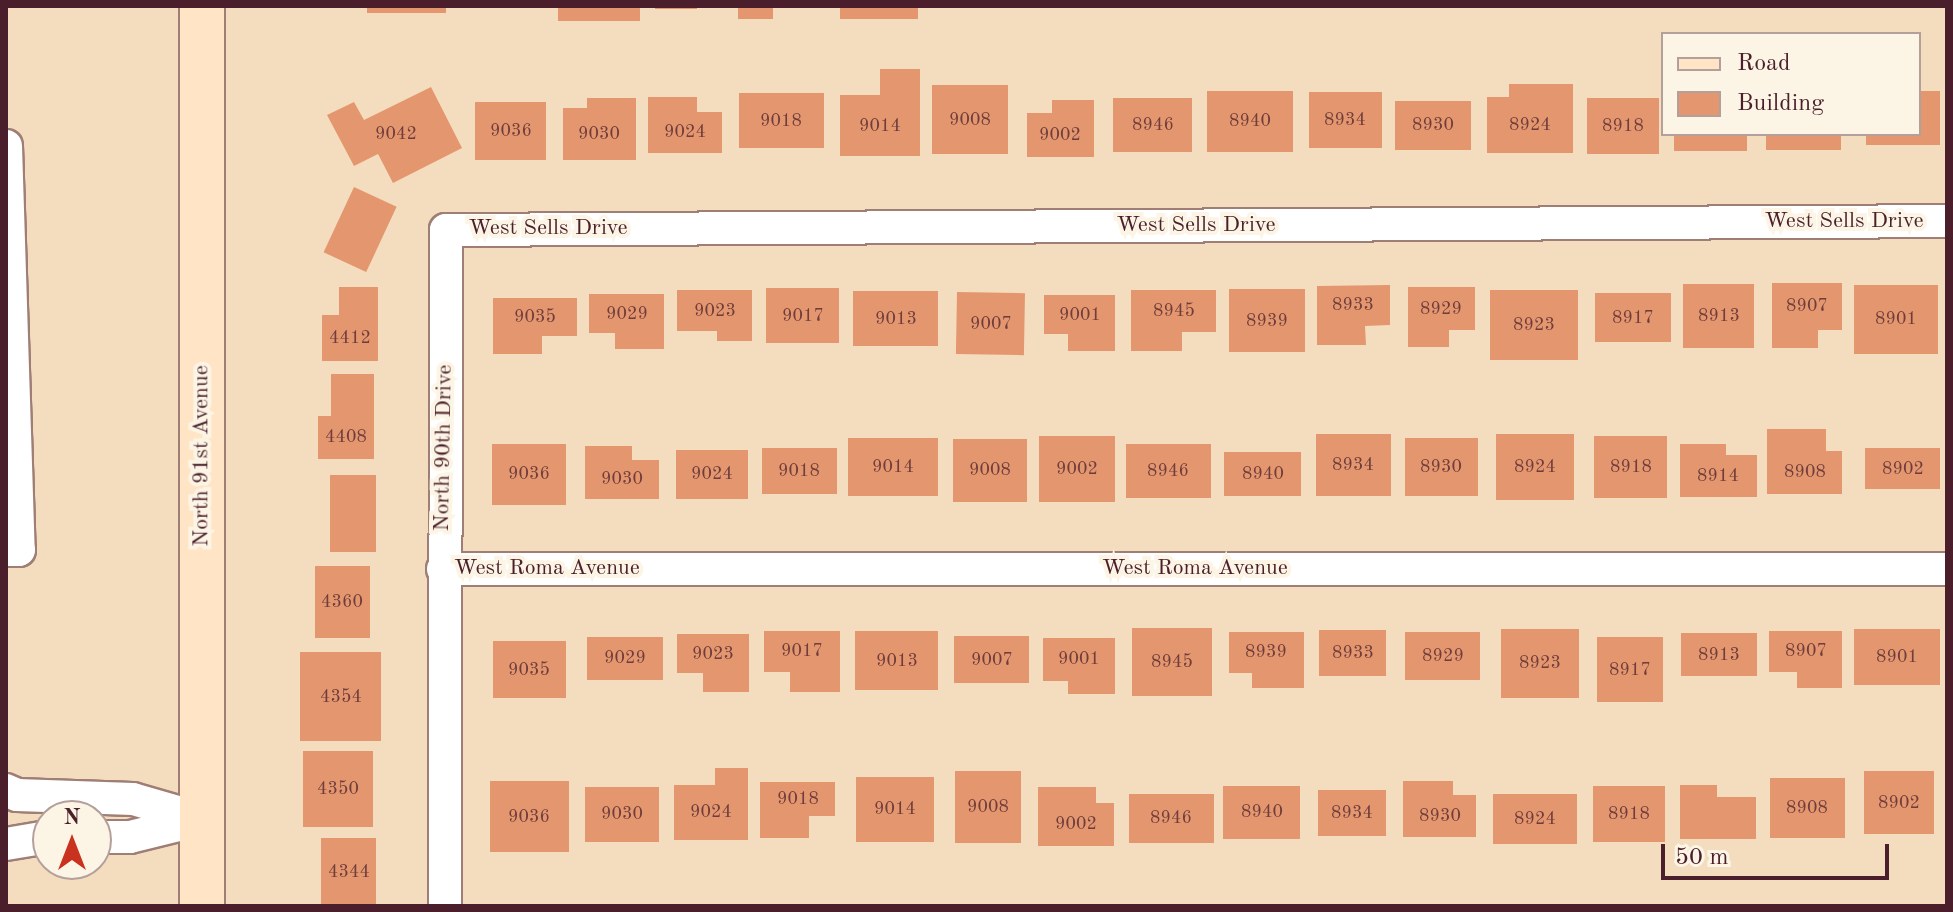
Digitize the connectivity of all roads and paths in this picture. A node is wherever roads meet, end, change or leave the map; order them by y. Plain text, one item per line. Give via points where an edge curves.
1 (202, 6) edge
2 (7, 146) edge
3 (1947, 221) edge
4 (446, 230) joint
5 (12, 550) edge
6 (443, 569) junction
7 (1947, 569) edge
8 (6, 790) edge
9 (202, 819) junction
10 (112, 837) edge
11 (32, 840) edge
12 (6, 844) edge
13 (202, 906) edge
14 (445, 906) edge

1 - 9 main road, North 91st Avenue
2 - 5 street
3 - 4 street, West Sells Drive
4 - 6 street, North 90th Drive
6 - 7 street, West Roma Avenue
6 - 14 street, North 90th Drive
8 - 9 street via 17,795 133,799
9 - 10 street
9 - 13 main road, North 91st Avenue
11 - 12 street

